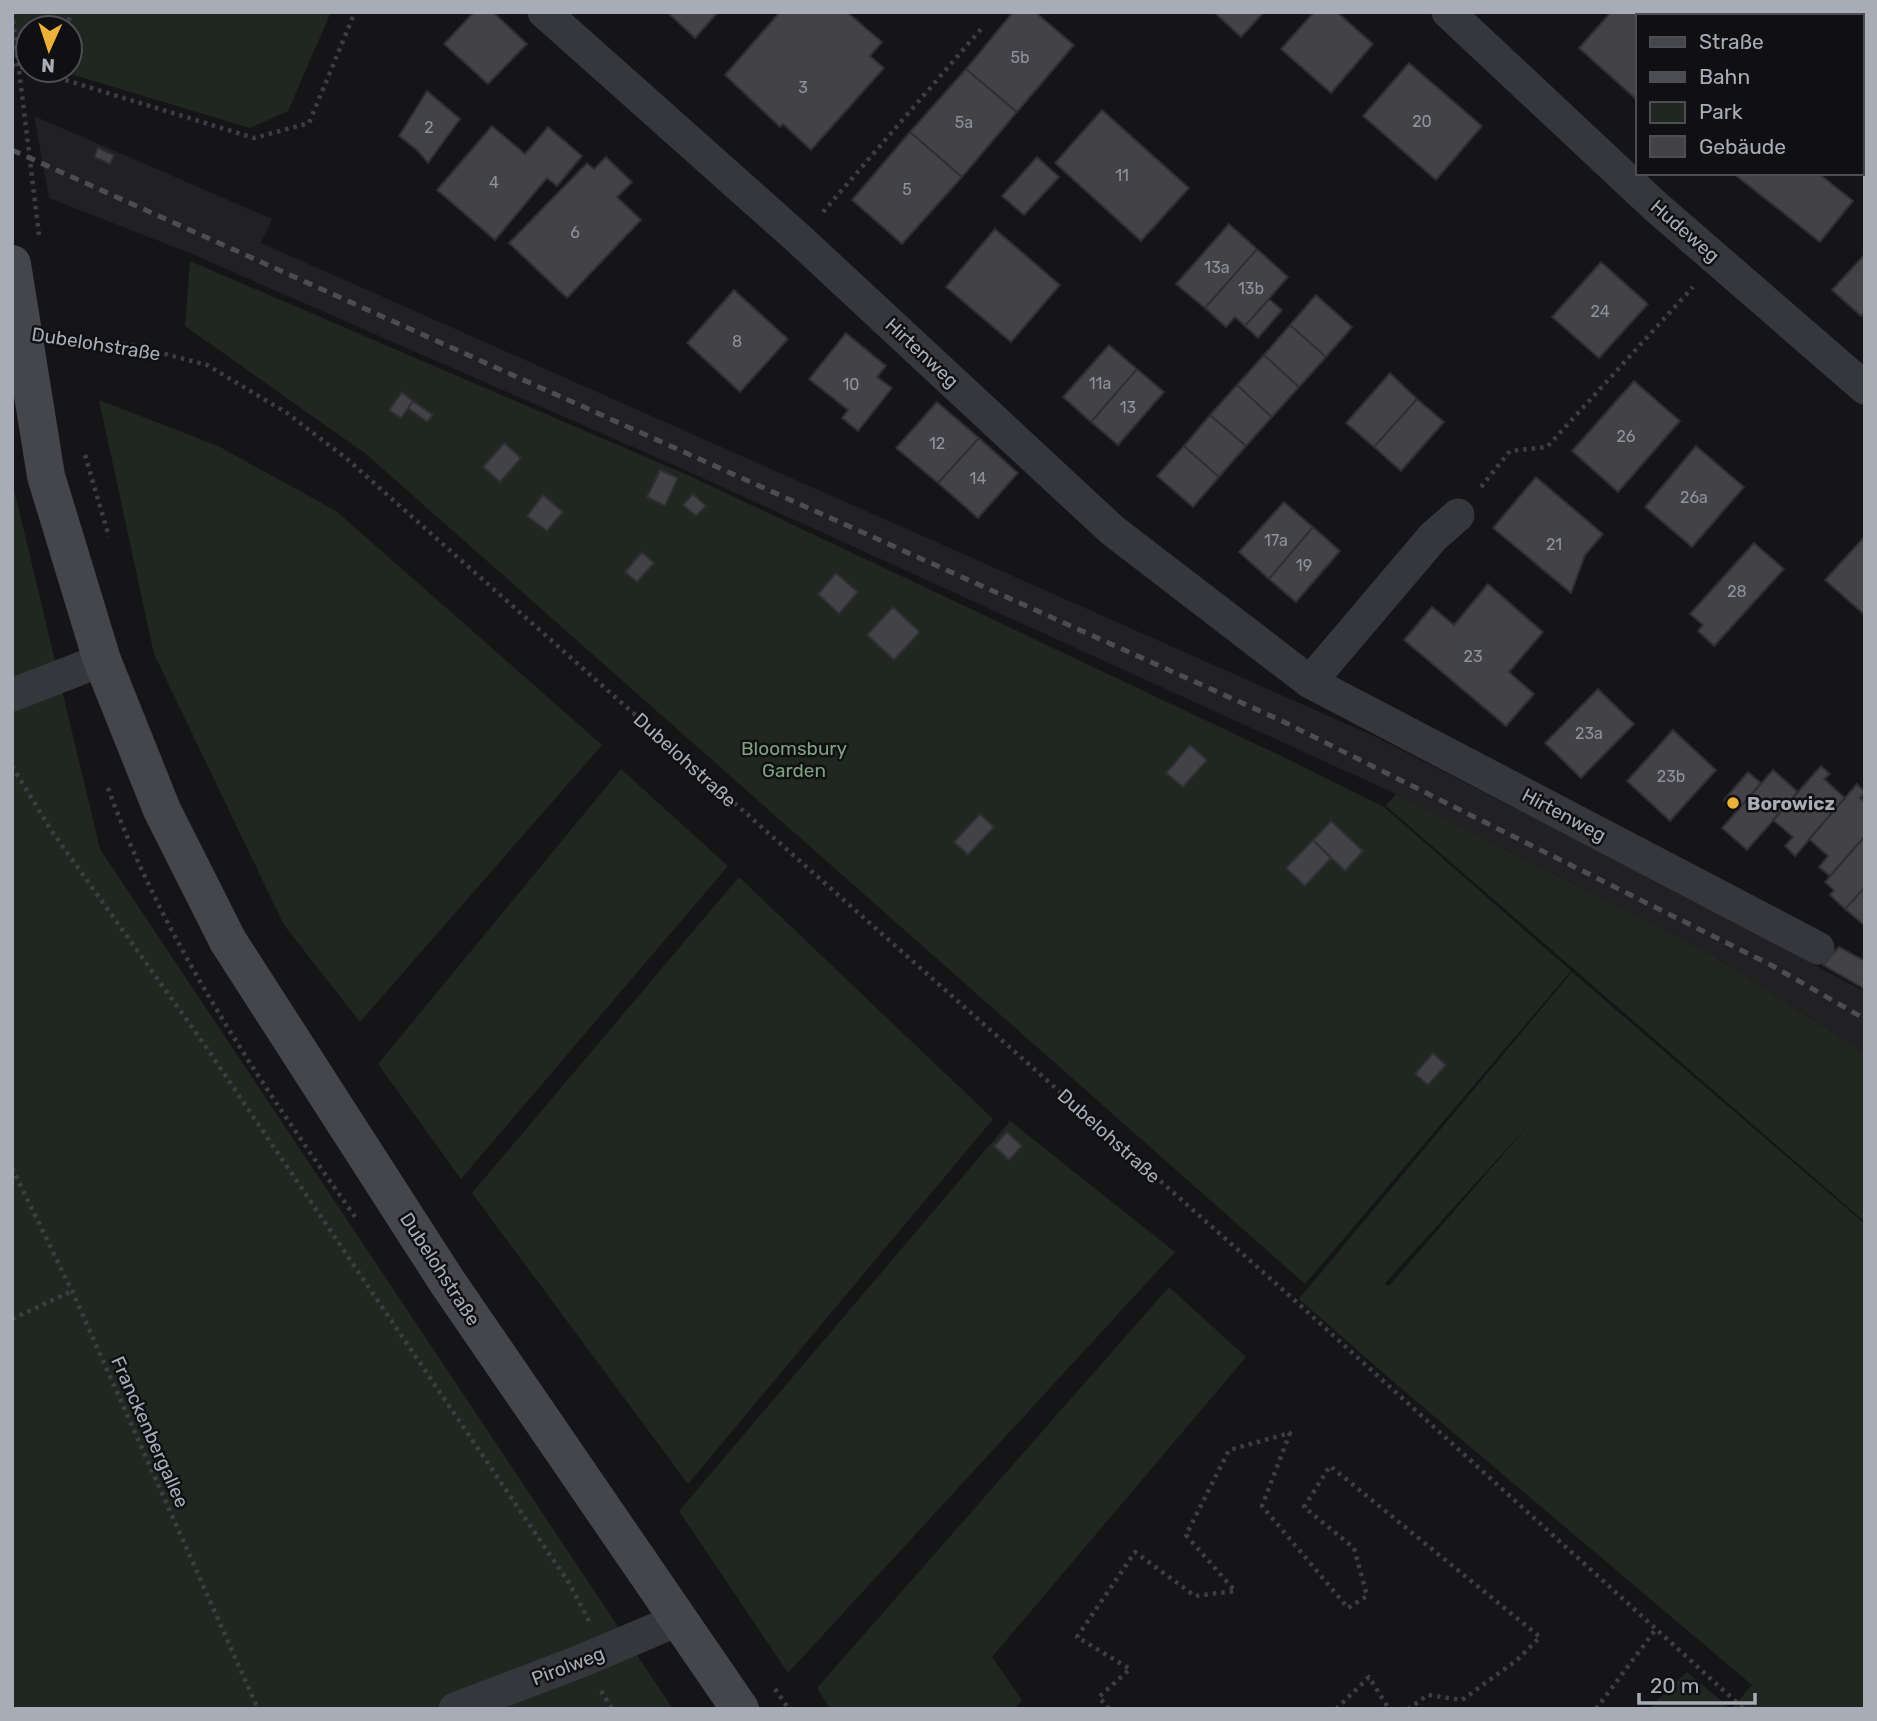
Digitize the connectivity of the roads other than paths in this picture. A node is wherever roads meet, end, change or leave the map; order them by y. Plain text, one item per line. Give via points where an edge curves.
1 (544, 12) edge
2 (1448, 12) edge
3 (26, 255) edge
4 (1865, 388) edge
5 (1458, 514) road end
6 (102, 660) junction
7 (1310, 682) junction
8 (12, 695) edge
9 (1818, 948) dead end
10 (680, 1619) junction
11 (455, 1709) edge
12 (740, 1709) edge

1 - 7 street, Hirtenweg via 800,240 1112,530
2 - 4 street, Hudeweg via 1654,205
3 - 6 main road, Dubelohstraße via 22,332 46,476
5 - 7 street via 1433,537
6 - 8 street
6 - 10 main road, Dubelohstraße via 162,810 228,941 446,1280
7 - 9 street, Hirtenweg
10 - 11 street, Pirolweg
10 - 12 main road, Dubelohstraße

